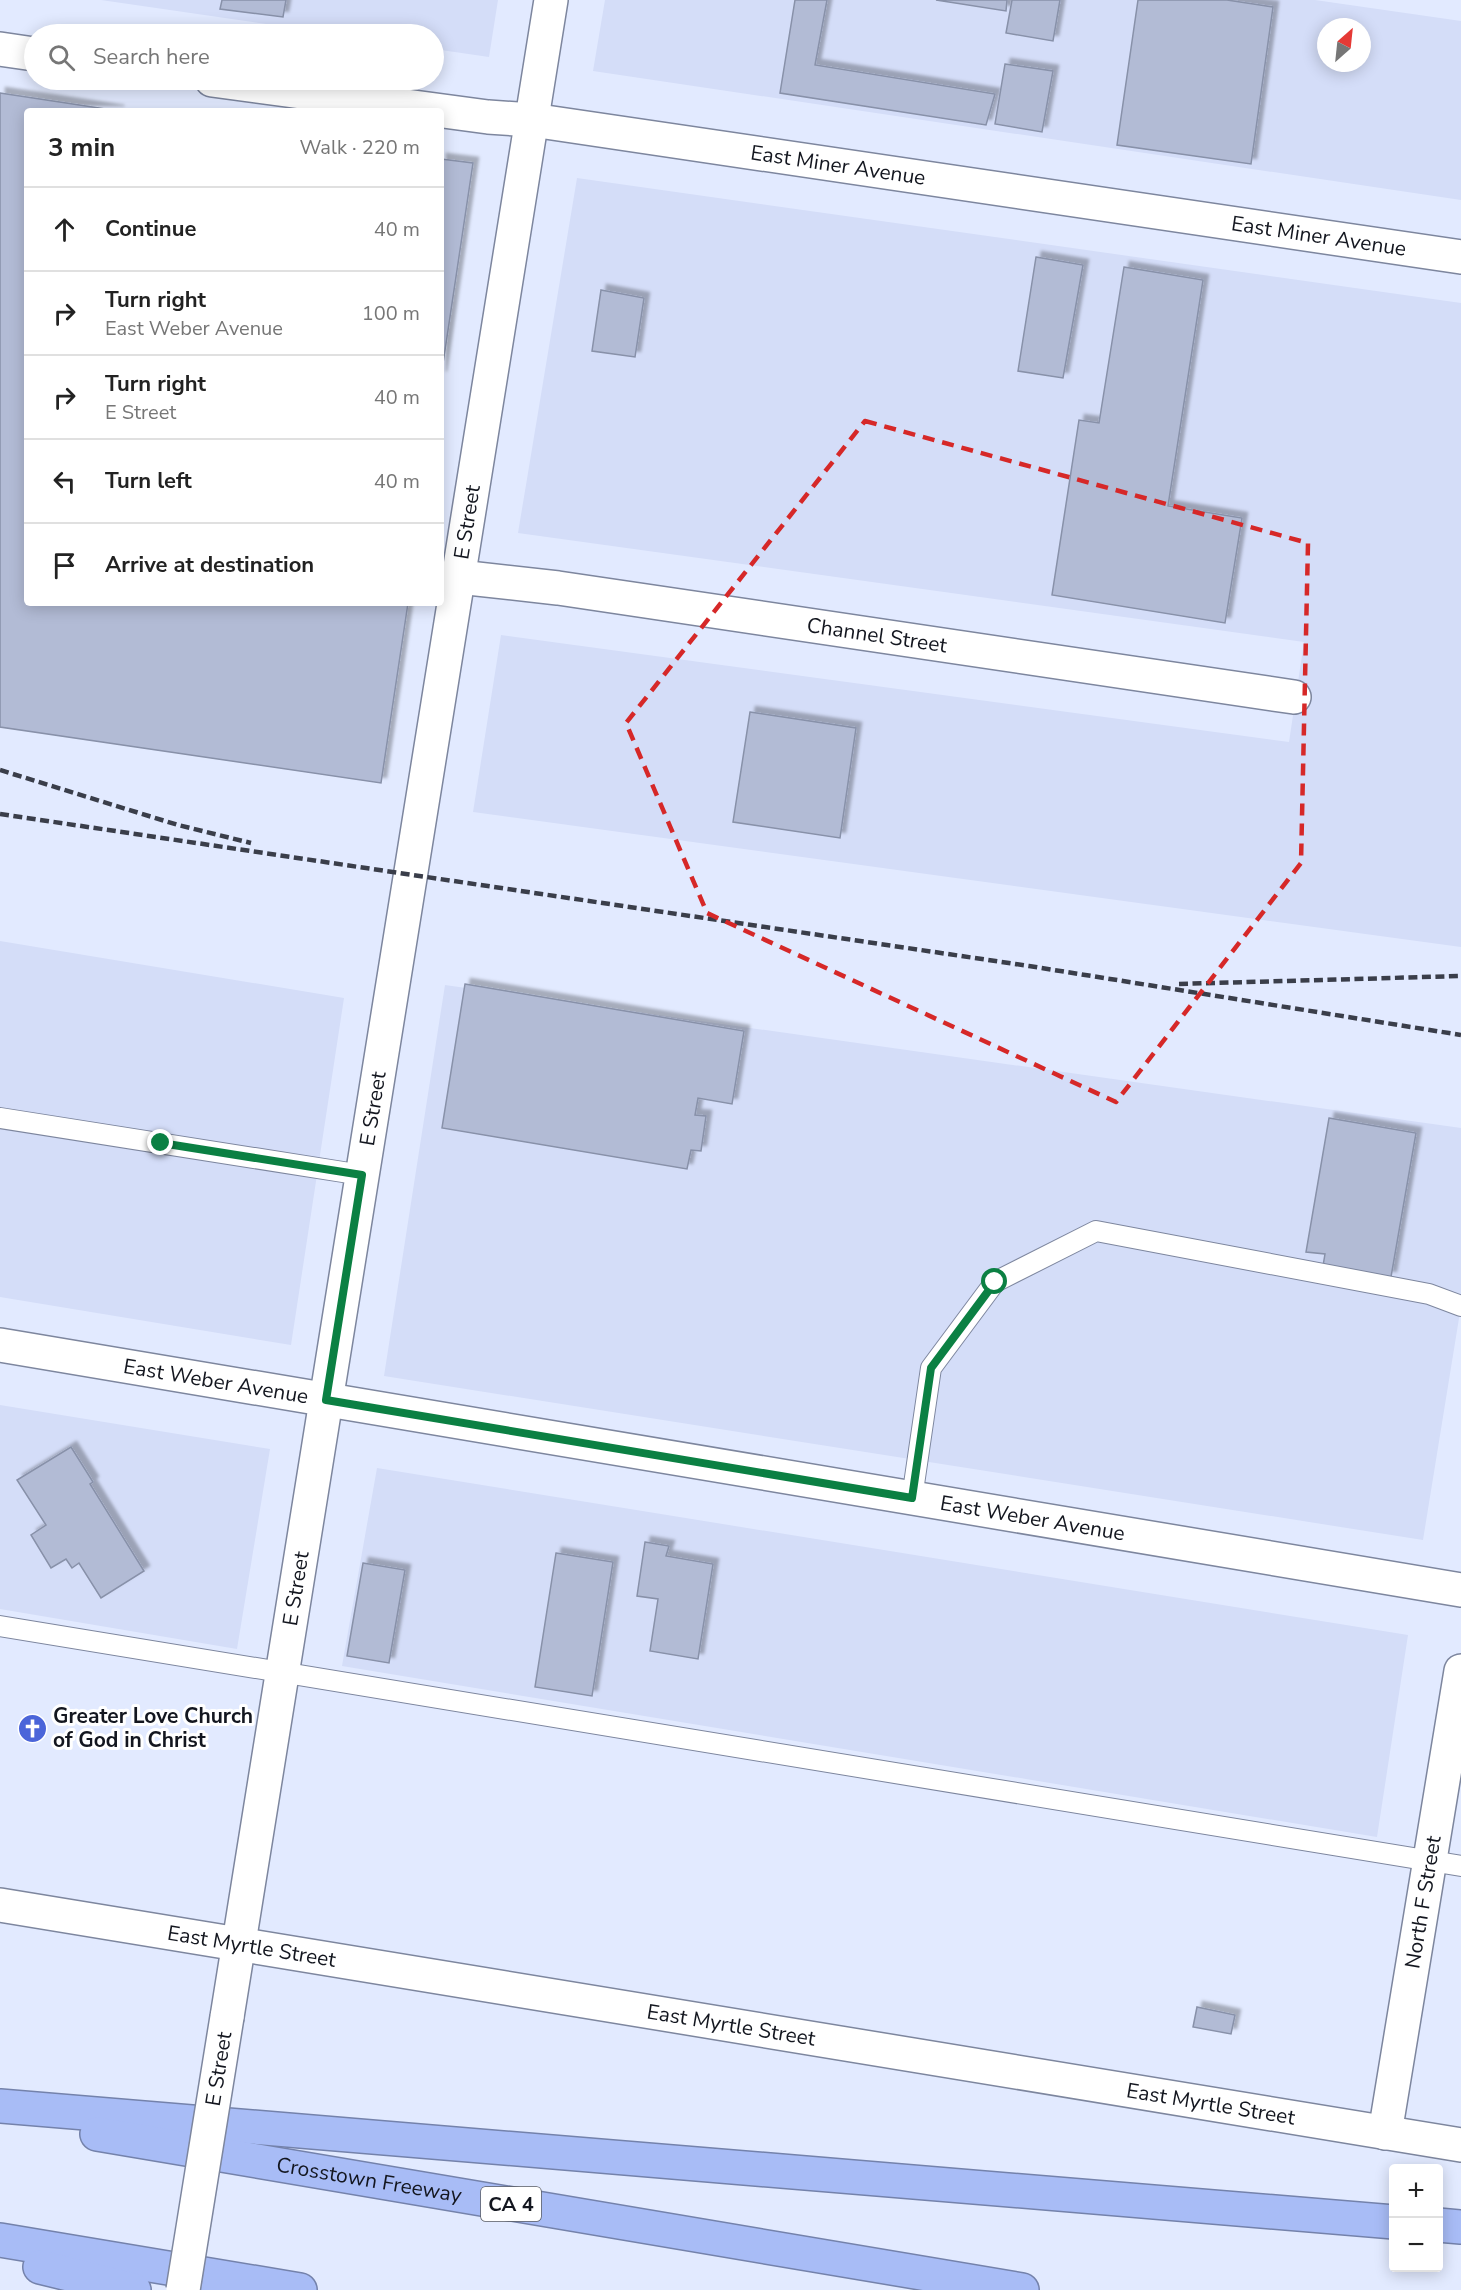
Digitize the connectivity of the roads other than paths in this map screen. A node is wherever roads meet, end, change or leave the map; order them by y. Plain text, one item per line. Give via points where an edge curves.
1 (551, 0) edge
2 (0, 49) edge
3 (24, 53) edge
4 (287, 90) edge
5 (421, 108) edge
6 (444, 111) edge
7 (532, 120) junction
8 (1461, 257) edge
9 (459, 578) junction
10 (1294, 697) dead end
11 (0, 1118) edge
12 (362, 1175) junction
13 (1461, 1306) edge
14 (0, 1345) edge
15 (326, 1400) junction
16 (912, 1498) junction
17 (1461, 1590) edge
18 (0, 1626) edge
19 (1461, 1671) edge
20 (283, 1672) junction
21 (1445, 1863) edge
22 (0, 1905) edge
23 (238, 1944) junction
24 (0, 2106) edge
25 (0, 2117) edge
26 (1385, 2133) junction
27 (1461, 2145) edge
28 (1389, 2222) edge
29 (1443, 2225) edge
30 (1461, 2227) edge
31 (0, 2240) edge
32 (0, 2257) edge
33 (134, 2290) edge
34 (183, 2290) edge
35 (300, 2290) edge
36 (1022, 2290) edge

1 - 7 street, E Street
2 - 3 street
4 - 5 street, East Miner Avenue
6 - 7 street, East Miner Avenue
7 - 8 street, East Miner Avenue
7 - 9 street, E Street
9 - 10 street, Channel Street via 558,588
9 - 12 street, E Street
11 - 12 lane
12 - 15 street, E Street
13 - 16 lane via 1429,1294 1096,1231 995,1282 931,1368
14 - 15 street, East Weber Avenue
15 - 16 street, East Weber Avenue
15 - 20 street, E Street
16 - 17 street, East Weber Avenue
18 - 20 lane
19 - 21 street, North F Street
20 - 21 lane
20 - 23 street, E Street
21 - 26 street, North F Street
22 - 23 street, East Myrtle Street
23 - 26 street, East Myrtle Street
23 - 34 street, E Street, bridge
24 - 28 highway
25 - 36 highway, Crosstown Freeway / CA 4
26 - 27 street, East Myrtle Street
29 - 30 highway
31 - 35 highway
32 - 33 highway

